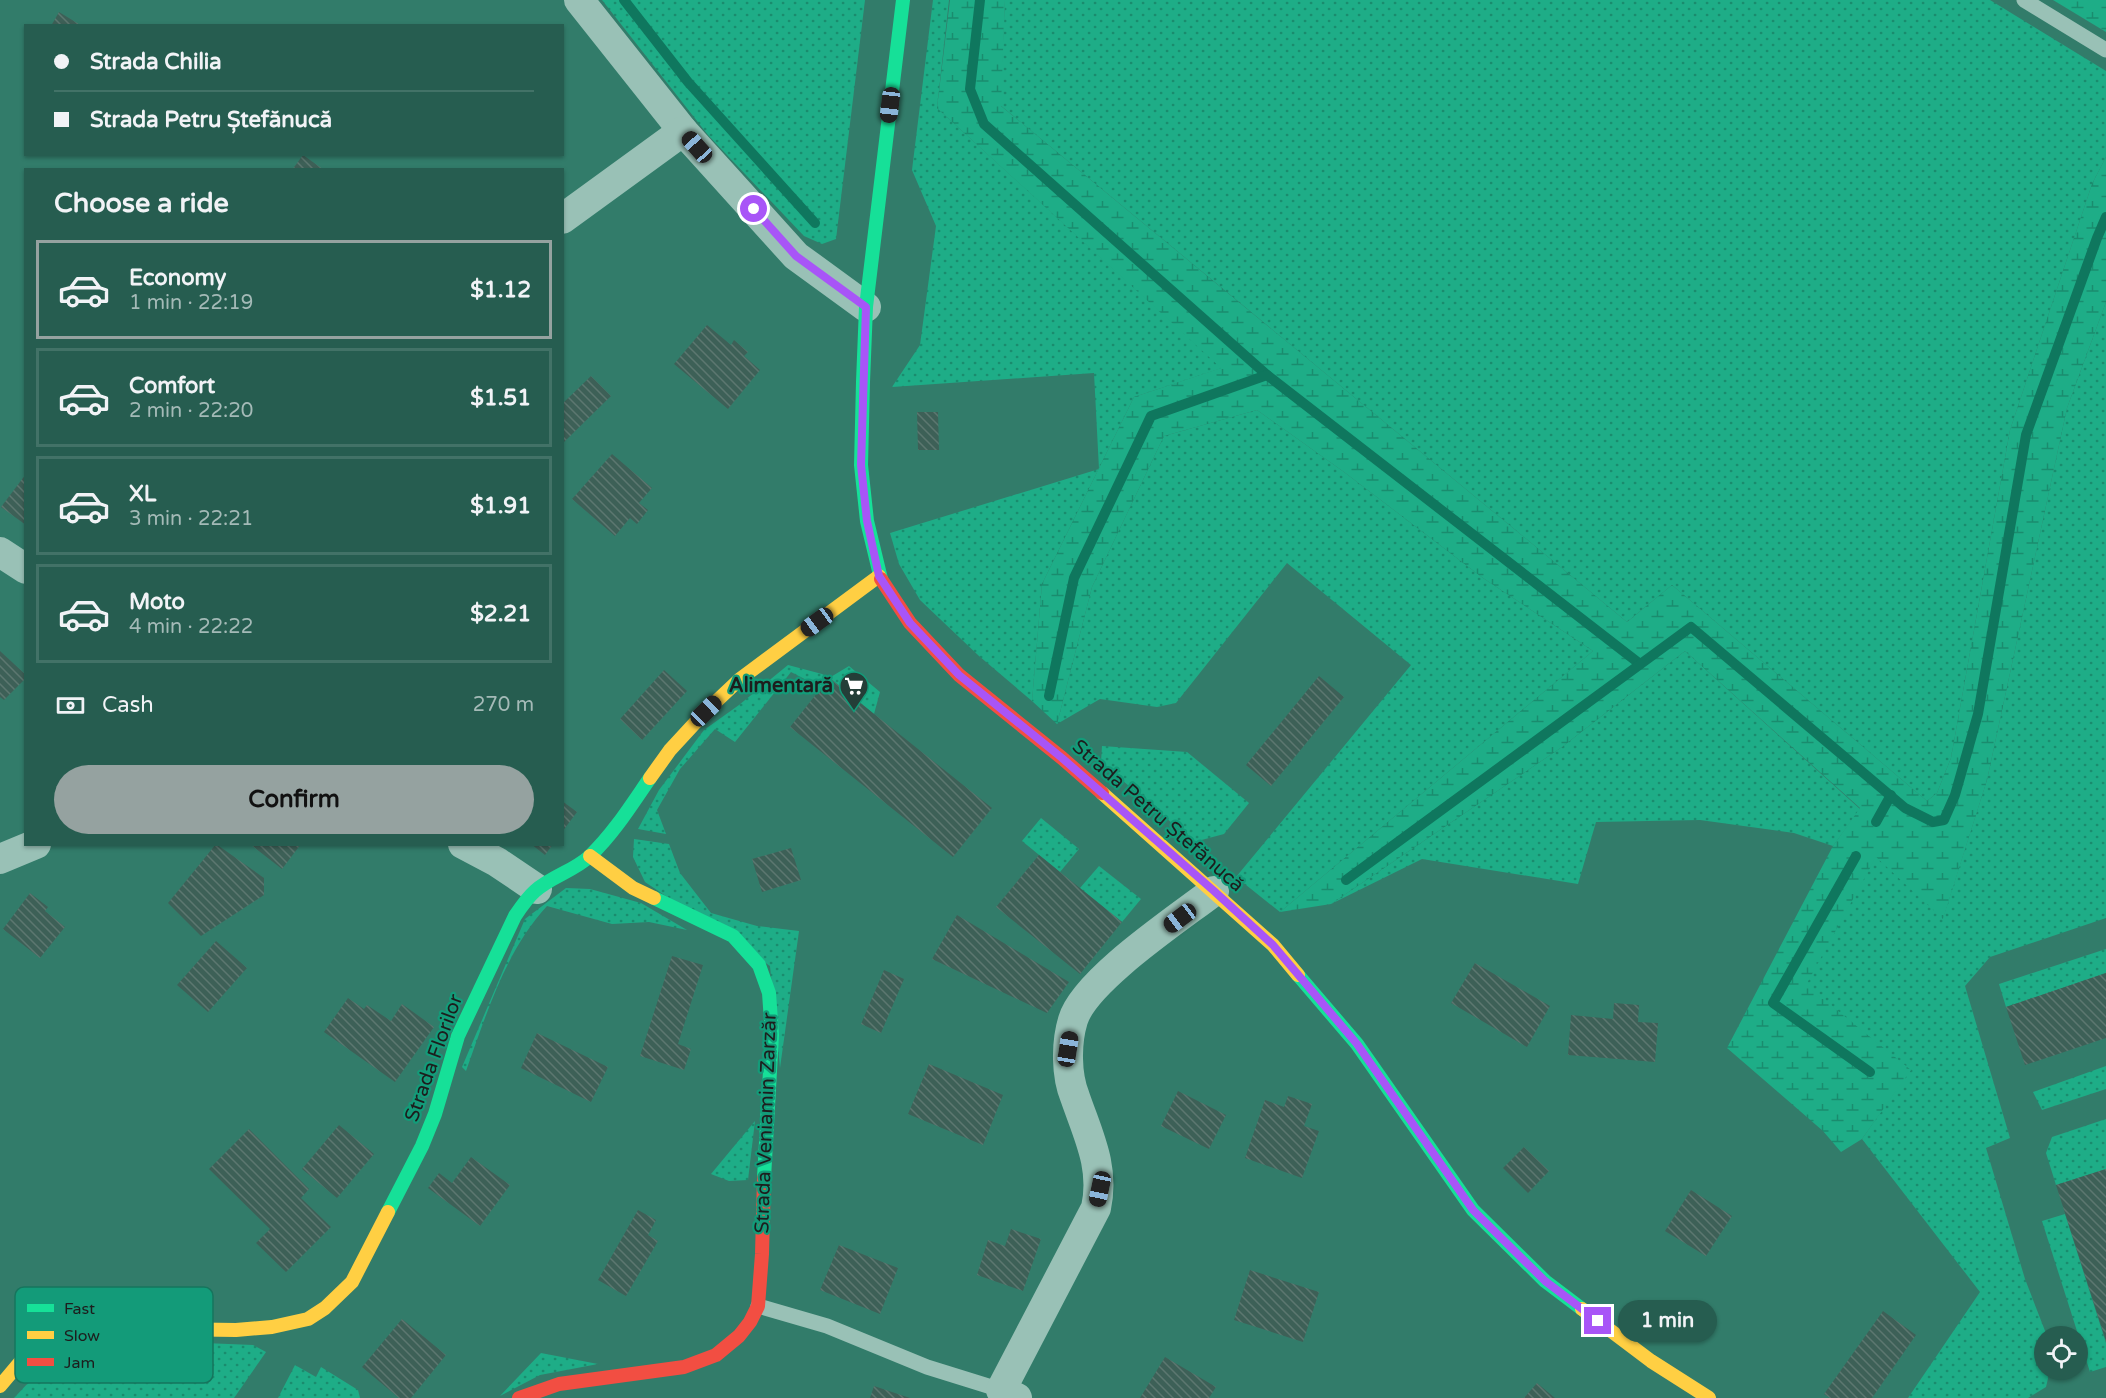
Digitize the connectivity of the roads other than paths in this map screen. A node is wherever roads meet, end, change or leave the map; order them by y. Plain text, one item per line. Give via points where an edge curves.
1 (579, 0) edge
2 (903, 0) edge
3 (2024, 0) edge
4 (2106, 50) edge
5 (683, 131) junction
6 (564, 218) edge
7 (866, 307) junction
8 (0, 552) edge
9 (24, 568) edge
10 (879, 576) junction
11 (31, 846) edge
12 (467, 846) edge
13 (590, 856) junction
14 (0, 859) edge
15 (537, 889) junction
16 (1214, 891) junction
17 (758, 1306) junction
18 (213, 1330) edge
19 (15, 1368) edge
20 (0, 1386) edge
21 (1009, 1394) edge
22 (519, 1398) edge
23 (1709, 1398) edge

1 - 5 street
2 - 7 street, Strada Petru Ștefănucă
3 - 4 lane
5 - 6 street
5 - 7 street via 796,256
7 - 10 street, Strada Petru Ștefănucă via 861,465 867,521
8 - 9 street
10 - 13 street, Strada Florilor via 740,678 670,750
10 - 16 street, Strada Petru Ștefănucă via 910,623 959,675 1062,758
11 - 14 street
12 - 15 street
13 - 15 street, Strada Florilor
13 - 17 street, Strada Veniamin Zarzăr via 633,888 733,936 759,965 769,993 772,1035
15 - 18 street, Strada Florilor via 515,916 458,1036 422,1146 352,1282 326,1308 308,1318 272,1327
16 - 21 street via 1116,966 1073,1018 1068,1049 1071,1089 1096,1156 1100,1189 1096,1208
16 - 23 street, Strada Petru Ștefănucă via 1273,945 1357,1044 1473,1210 1545,1281 1651,1361
17 - 21 lane via 827,1326 927,1367
17 - 22 street via 739,1336 716,1355 684,1367 560,1384
19 - 20 street, Strada Florilor

